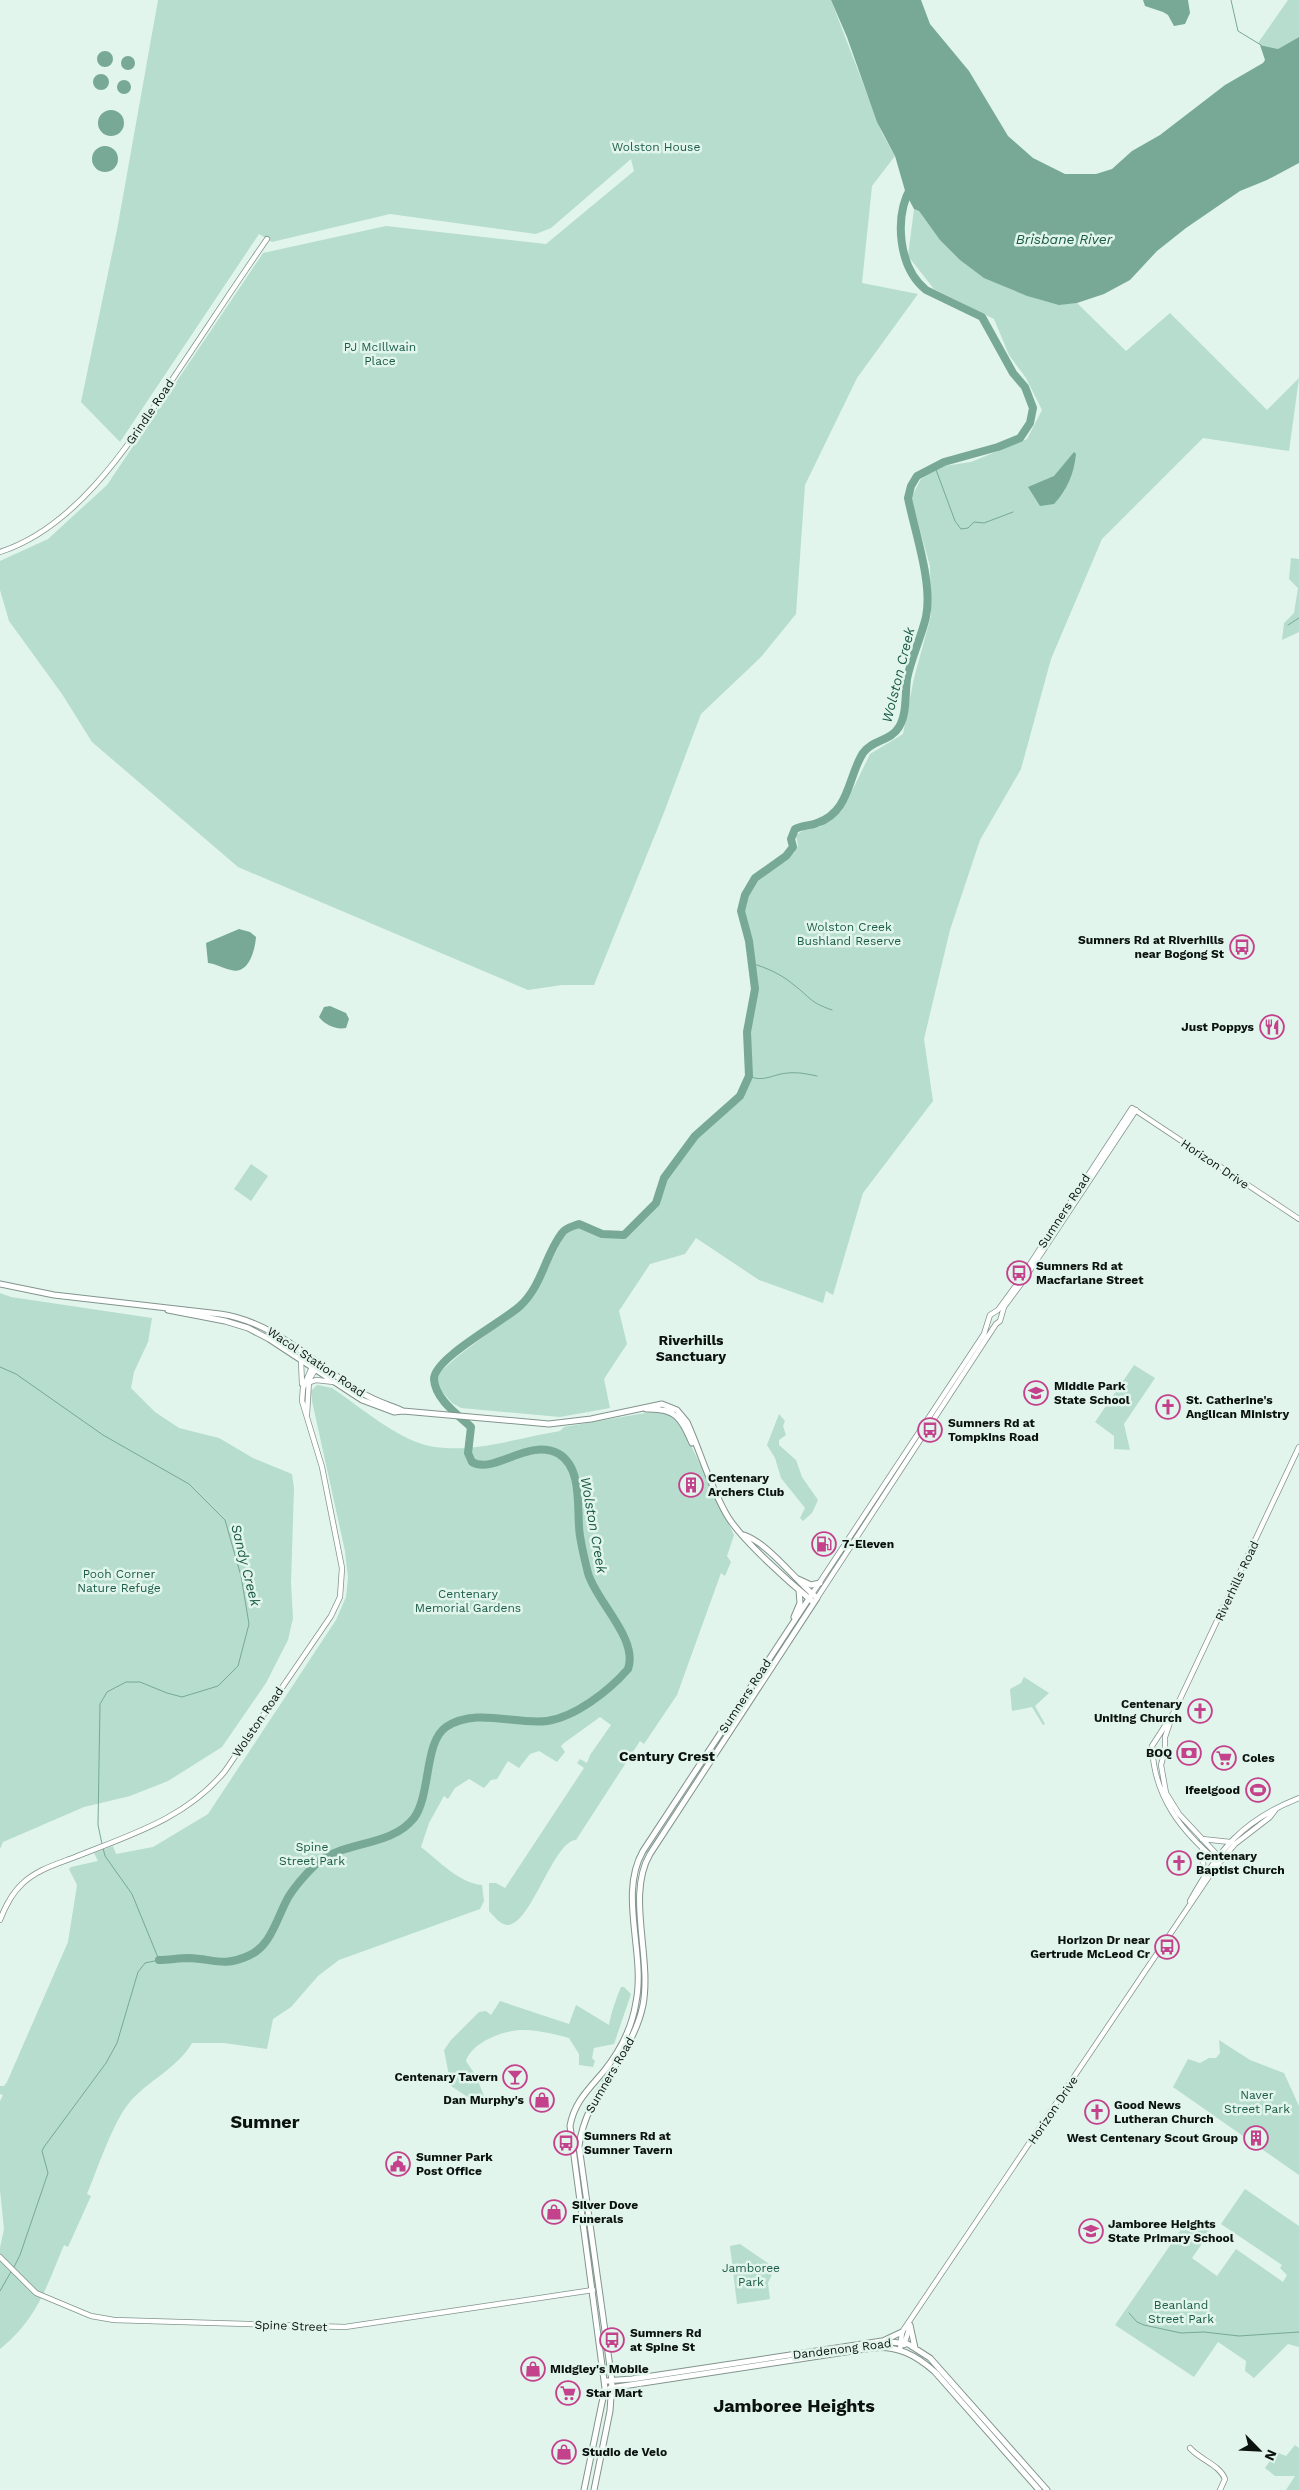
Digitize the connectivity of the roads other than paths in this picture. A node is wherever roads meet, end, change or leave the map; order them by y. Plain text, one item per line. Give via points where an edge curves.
1 (267, 239) dead end
2 (0, 552) edge
3 (1134, 1109) junction
4 (1299, 1220) edge
5 (0, 1284) edge
6 (168, 1310) junction
7 (994, 1312) junction
8 (1000, 1316) junction
9 (989, 1319) junction
10 (996, 1324) junction
11 (302, 1361) junction
12 (317, 1362) junction
13 (313, 1368) junction
14 (334, 1382) junction
15 (308, 1383) junction
16 (302, 1388) junction
17 (404, 1411) junction
18 (307, 1414) junction
19 (1299, 1447) edge
20 (744, 1535) junction
21 (794, 1576) junction
22 (820, 1582) junction
23 (798, 1588) junction
24 (813, 1598) junction
25 (781, 1642) junction
26 (1173, 1714) junction
27 (1156, 1741) junction
28 (1164, 1743) junction
29 (1153, 1752) junction
30 (1163, 1753) junction
31 (1299, 1798) edge
32 (1276, 1809) junction
33 (1201, 1839) junction
34 (1230, 1842) junction
35 (1202, 1849) junction
36 (1218, 1860) junction
37 (1204, 1874) junction
38 (1187, 1910) junction
39 (0, 1920) edge
40 (584, 2182) junction
41 (577, 2183) junction
42 (1, 2258) edge
43 (600, 2288) junction
44 (593, 2290) junction
45 (919, 2309) junction
46 (910, 2325) junction
47 (902, 2332) junction
48 (882, 2342) junction
49 (902, 2343) junction
50 (916, 2348) junction
51 (900, 2350) junction
52 (612, 2380) junction
53 (604, 2381) junction
54 (613, 2387) junction
55 (605, 2388) junction
56 (1190, 2448) dead end
57 (584, 2490) edge
58 (594, 2490) edge
59 (1039, 2490) edge
60 (1047, 2490) edge
61 (1220, 2490) edge

1 - 2 street, Grindle Road via 112,464 44,531
3 - 4 street, Horizon Drive
3 - 7 street, Sumners Road via 1017,1284
3 - 8 street, Sumners Road
5 - 6 main road, Wacol Station Road
6 - 11 main road, Wacol Station Road via 220,1319 248,1328
6 - 12 main road, Wacol Station Road via 220,1314 246,1320 267,1329
7 - 8 street
7 - 9 street, Sumners Road
8 - 10 street, Sumners Road
9 - 10 street
9 - 22 street, Sumners Road via 984,1334
10 - 24 street, Sumners Road
11 - 13 main road, Wacol Station Road
11 - 16 street
12 - 13 street, Wolston Road
12 - 17 main road, Wacol Station Road via 364,1395
13 - 14 main road, Wacol Station Road
13 - 15 street, Wolston Road
13 - 16 street, Wolston Road
14 - 15 street via 316,1380
14 - 17 main road, Wacol Station Road via 378,1407 394,1412
15 - 18 street, Wolston Road
16 - 18 street, Wolston Road
17 - 20 main road, Wacol Station Road via 549,1424 662,1404 677,1410 687,1422 723,1508
18 - 39 street, Wolston Road via 322,1467 340,1556 342,1587 336,1607 208,1791 175,1814 29,1878 15,1891
19 - 26 street, Riverhills Road
20 - 21 main road, Wacol Station Road via 752,1538
20 - 23 main road, Wacol Station Road
21 - 22 main road via 811,1585
21 - 24 main road, Wacol Station Road
22 - 24 street, Sumners Road
23 - 24 main road, Wacol Station Road
23 - 25 main road via 800,1603
24 - 25 main road, Sumners Road
24 - 40 main road, Sumners Road via 644,1864 639,1889 646,1968 643,2004 628,2047 585,2118 580,2146
25 - 41 main road, Sumners Road via 643,1851 635,1868 632,1887 640,1970 636,2003 625,2038 574,2109 570,2136
26 - 27 street, Riverhills Road
26 - 28 street, Riverhills Road
27 - 28 street
27 - 29 street via 1152,1746
28 - 30 street
29 - 30 street
29 - 35 street via 1164,1801
30 - 33 street via 1161,1771 1166,1793
31 - 32 street, Horizon Drive
32 - 34 street, Horizon Drive via 1267,1812
32 - 36 street, Horizon Drive
33 - 34 street
33 - 36 street
34 - 36 street, Horizon Drive
35 - 36 street
35 - 37 street
36 - 37 street, Horizon Drive
36 - 38 street, Horizon Drive
37 - 38 street, Horizon Drive
38 - 45 street, Horizon Drive
40 - 41 main road
40 - 43 main road, Sumners Road
41 - 44 main road, Sumners Road
42 - 44 street, Spine Street via 42,2296 109,2320 336,2328
43 - 44 main road, Spine Street
43 - 52 main road, Sumners Road
44 - 53 main road, Sumners Road
45 - 46 street, Horizon Drive
45 - 47 street, Horizon Drive
46 - 49 street, Horizon Drive
46 - 50 main road
47 - 48 main road
47 - 49 street, Horizon Drive
48 - 49 main road, Dandenong Road
48 - 52 main road, Dandenong Road
49 - 50 main road, Dandenong Road
49 - 51 street, Horizon Drive
50 - 60 main road, Dandenong Road via 930,2358
51 - 54 main road, Dandenong Road via 872,2348
51 - 59 main road, Dandenong Road via 918,2358 934,2372
52 - 53 main road, Dandenong Road
52 - 54 main road, Sumners Road
53 - 55 main road, Sumners Road
54 - 55 main road, Dandenong Road
54 - 58 main road, Sumners Road
55 - 57 main road, Sumners Road
56 - 61 street via 1223,2473 1225,2479

